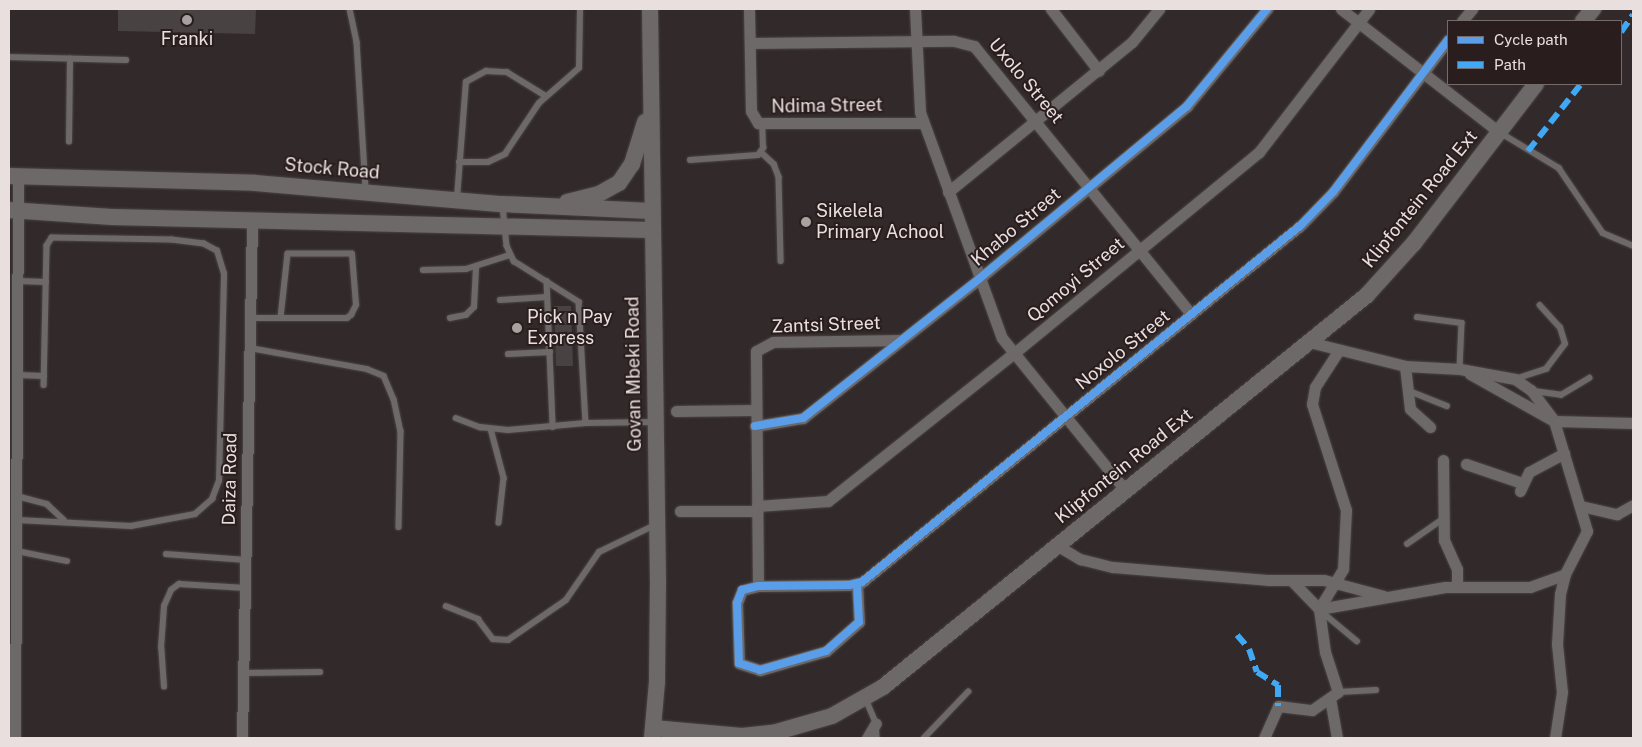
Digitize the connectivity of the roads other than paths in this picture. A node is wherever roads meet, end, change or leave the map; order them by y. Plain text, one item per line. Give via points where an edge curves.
1 (350, 9) edge
2 (580, 9) edge
3 (650, 9) edge
4 (749, 9) edge
5 (915, 9) edge
6 (1160, 9) edge
7 (1266, 9) edge
8 (1341, 9) edge
9 (1369, 9) edge
10 (1472, 9) edge
11 (1593, 9) edge
12 (1053, 10) edge
13 (1463, 20) edge
14 (1584, 20) edge
15 (1359, 22) junction
16 (915, 41) junction
17 (1447, 41) edge
18 (750, 43) junction
19 (9, 57) edge
20 (70, 59) junction
21 (126, 60) dead end
22 (1099, 70) junction
23 (1423, 73) junction
24 (1535, 85) edge
25 (546, 96) junction
26 (650, 103) junction
27 (1036, 121) junction
28 (923, 123) junction
29 (762, 124) junction
30 (1499, 132) junction
31 (69, 142) dead end
32 (761, 152) junction
33 (690, 160) dead end
34 (459, 162) junction
35 (14, 176) edge
36 (1088, 186) junction
37 (366, 192) junction
38 (948, 192) junction
39 (457, 200) junction
40 (502, 204) junction
41 (541, 206) junction
42 (14, 211) edge
43 (652, 211) junction
44 (252, 220) junction
45 (503, 226) junction
46 (651, 230) junction
47 (1633, 246) edge
48 (1140, 250) junction
49 (510, 256) junction
50 (781, 261) dead end
51 (476, 267) junction
52 (423, 270) dead end
53 (980, 278) junction
54 (19, 281) junction
55 (547, 281) junction
56 (46, 282) junction
57 (548, 297) junction
58 (14, 298) edge
59 (500, 300) dead end
60 (1540, 306) dead end
61 (1191, 314) junction
62 (281, 317) junction
63 (1417, 317) dead end
64 (250, 318) junction
65 (450, 318) dead end
66 (900, 340) junction
67 (1309, 342) junction
68 (13, 346) edge
69 (250, 348) junction
70 (1339, 350) junction
71 (550, 352) junction
72 (508, 354) dead end
73 (1013, 354) junction
74 (1405, 366) junction
75 (1460, 369) junction
76 (18, 376) junction
77 (44, 376) junction
78 (1589, 378) dead end
79 (1515, 379) junction
80 (44, 385) dead end
81 (1405, 388) junction
82 (1532, 390) junction
83 (1447, 406) dead end
84 (755, 410) junction
85 (676, 411) dead end
86 (456, 418) dead end
87 (1063, 418) junction
88 (13, 419) edge
89 (1554, 421) junction
90 (654, 422) junction
91 (1633, 423) edge
92 (586, 424) junction
93 (755, 426) junction
94 (553, 427) junction
95 (1430, 427) dead end
96 (491, 429) junction
97 (1564, 453) junction
98 (1443, 460) dead end
99 (1466, 464) dead end
100 (1126, 491) junction
101 (17, 496) junction
102 (1633, 505) edge
103 (1581, 506) junction
104 (757, 508) junction
105 (680, 511) dead end
106 (1443, 519) junction
107 (18, 520) junction
108 (64, 520) junction
109 (499, 523) dead end
110 (657, 524) junction
111 (399, 527) dead end
112 (1407, 544) dead end
113 (1058, 546) junction
114 (17, 551) junction
115 (166, 554) dead end
116 (246, 560) junction
117 (67, 561) dead end
118 (1565, 574) junction
119 (1292, 581) junction
120 (1335, 582) junction
121 (857, 584) junction
122 (758, 586) junction
123 (1458, 586) junction
124 (246, 588) junction
125 (1388, 597) junction
126 (446, 606) dead end
127 (1319, 609) junction
128 (1357, 641) dead end
129 (320, 672) dead end
130 (244, 673) junction
131 (164, 687) dead end
132 (1376, 690) dead end
133 (968, 692) dead end
134 (1334, 695) junction
135 (866, 699) junction
136 (876, 723) junction
137 (652, 733) edge
138 (14, 738) edge
139 (242, 738) edge
140 (866, 738) edge
141 (877, 738) edge
142 (924, 738) edge
143 (1264, 738) edge
144 (1337, 738) edge
145 (1555, 738) edge

1 - 37 lane via 357,42
2 - 25 lane via 582,64
3 - 26 main road, Govan Mbeki Road
4 - 18 street, Ndima Street
5 - 16 street
6 - 22 street via 1132,42
7 - 36 street, Khabo Street via 1195,98
8 - 15 street
9 - 15 street, Qomoyi Street
10 - 13 street
11 - 14 main road
12 - 22 street
15 - 23 street
15 - 48 street, Qomoyi Street via 1259,152
16 - 18 street, Uxolo Street
16 - 27 street, Uxolo Street via 962,41 974,46
16 - 28 street via 917,93
17 - 23 street, Noxolo Street
18 - 29 street, Ndima Street via 751,111
19 - 20 lane
20 - 21 lane
20 - 31 lane
22 - 27 street
23 - 30 street
23 - 61 street, Noxolo Street via 1315,212
24 - 30 main road, Klipfontein Road Ext
25 - 34 lane via 505,154 488,162
25 - 34 lane via 507,72 486,72 470,78 464,87
26 - 41 main road via 632,164 618,183 588,197
26 - 43 main road, Govan Mbeki Road
27 - 36 street, Uxolo Street
27 - 38 street
28 - 29 street, Ndima Street
28 - 38 street
29 - 32 lane
30 - 47 lane via 1558,168 1603,233
30 - 67 main road, Klipfontein Road Ext via 1398,263 1367,295
32 - 33 lane via 747,158
32 - 50 lane via 774,164 778,177
34 - 39 lane
35 - 37 main road, Stock Road via 255,183
35 - 42 street
36 - 48 street, Uxolo Street
36 - 53 street, Khabo Street
37 - 39 main road, Stock Road
38 - 53 street
39 - 40 main road, Stock Road
40 - 41 main road, Stock Road
40 - 45 lane
41 - 43 main road, Stock Road
42 - 44 main road
42 - 54 street
43 - 46 main road, Govan Mbeki Road
44 - 45 main road
44 - 64 street, Daiza Road
45 - 46 main road
45 - 49 lane
46 - 90 main road, Govan Mbeki Road
48 - 61 street, Uxolo Street
48 - 73 street, Qomoyi Street
49 - 51 lane
49 - 55 lane
51 - 52 lane
51 - 65 lane via 474,307 466,315
53 - 66 street, Khabo Street
53 - 73 street via 1002,338
54 - 56 lane
54 - 58 street
55 - 57 lane
55 - 92 lane via 574,296 582,308
56 - 77 lane
56 - 108 lane via 48,243 59,236 204,244 217,251 224,274 220,466 212,499 195,514 131,526
57 - 59 lane
57 - 71 lane
58 - 68 street
60 - 79 lane via 1560,328 1565,344 1546,369
61 - 87 street, Noxolo Street
62 - 62 lane via 351,315 356,305 352,254 288,254
62 - 64 lane
63 - 75 lane via 1462,323
64 - 69 street, Daiza Road
66 - 84 street, Zantsi Street via 761,345 754,356
66 - 93 street, Khabo Street via 799,420
67 - 70 street
67 - 100 main road, Klipfontein Road Ext
68 - 76 street
69 - 111 lane via 367,369 384,376 394,399 401,431
69 - 116 street, Daiza Road
70 - 74 street
70 - 120 street via 1312,395 1319,433 1346,510 1343,569
71 - 72 lane
71 - 94 lane
73 - 87 street
73 - 104 street, Qomoyi Street via 828,501
74 - 75 street
74 - 81 street
75 - 79 street
75 - 89 street
76 - 77 lane
76 - 88 street
77 - 80 lane
78 - 82 lane via 1561,395
79 - 82 street
81 - 83 lane
81 - 95 street via 1410,409
82 - 89 street
84 - 85 street
84 - 93 street, Zantsi Street
86 - 96 lane
87 - 100 street
87 - 121 street, Noxolo Street
88 - 101 street
89 - 91 street
89 - 97 street
90 - 92 lane
90 - 110 main road, Govan Mbeki Road
92 - 94 lane
93 - 104 street, Zantsi Street
94 - 96 lane
96 - 109 lane via 504,478
97 - 99 street via 1536,466 1521,487
97 - 103 street
98 - 106 street
100 - 113 main road, Klipfontein Road Ext
101 - 107 street
101 - 108 lane via 47,504
102 - 103 street via 1617,514
103 - 118 street via 1586,539
104 - 105 street
104 - 122 street, Zantsi Street
106 - 112 lane
106 - 123 street via 1444,540 1457,569
107 - 108 lane
107 - 114 street
110 - 126 lane via 599,552 566,600 508,640 493,639 478,619
110 - 137 main road, Govan Mbeki Road via 658,682
113 - 119 street via 1080,559 1113,567
113 - 135 main road, Klipfontein Road Ext
114 - 117 lane
114 - 138 street
115 - 116 lane
116 - 124 street, Daiza Road
118 - 123 street via 1530,587
118 - 145 street via 1558,616 1562,692
119 - 120 street
119 - 127 street
120 - 125 street
120 - 127 street
121 - 122 street
121 - 122 street via 861,617 855,629 813,657 751,670 737,659 737,603 742,590
123 - 125 street
124 - 130 street, Daiza Road
124 - 131 lane via 179,584 170,590 164,606 161,648
125 - 127 street
127 - 128 lane
127 - 134 street
129 - 130 lane
130 - 139 street, Daiza Road
132 - 134 lane
133 - 142 lane
134 - 143 street via 1312,710 1278,706
134 - 144 street
135 - 136 lane
135 - 137 main road, Klipfontein Road Ext via 824,719 773,733
136 - 140 street
136 - 141 lane

